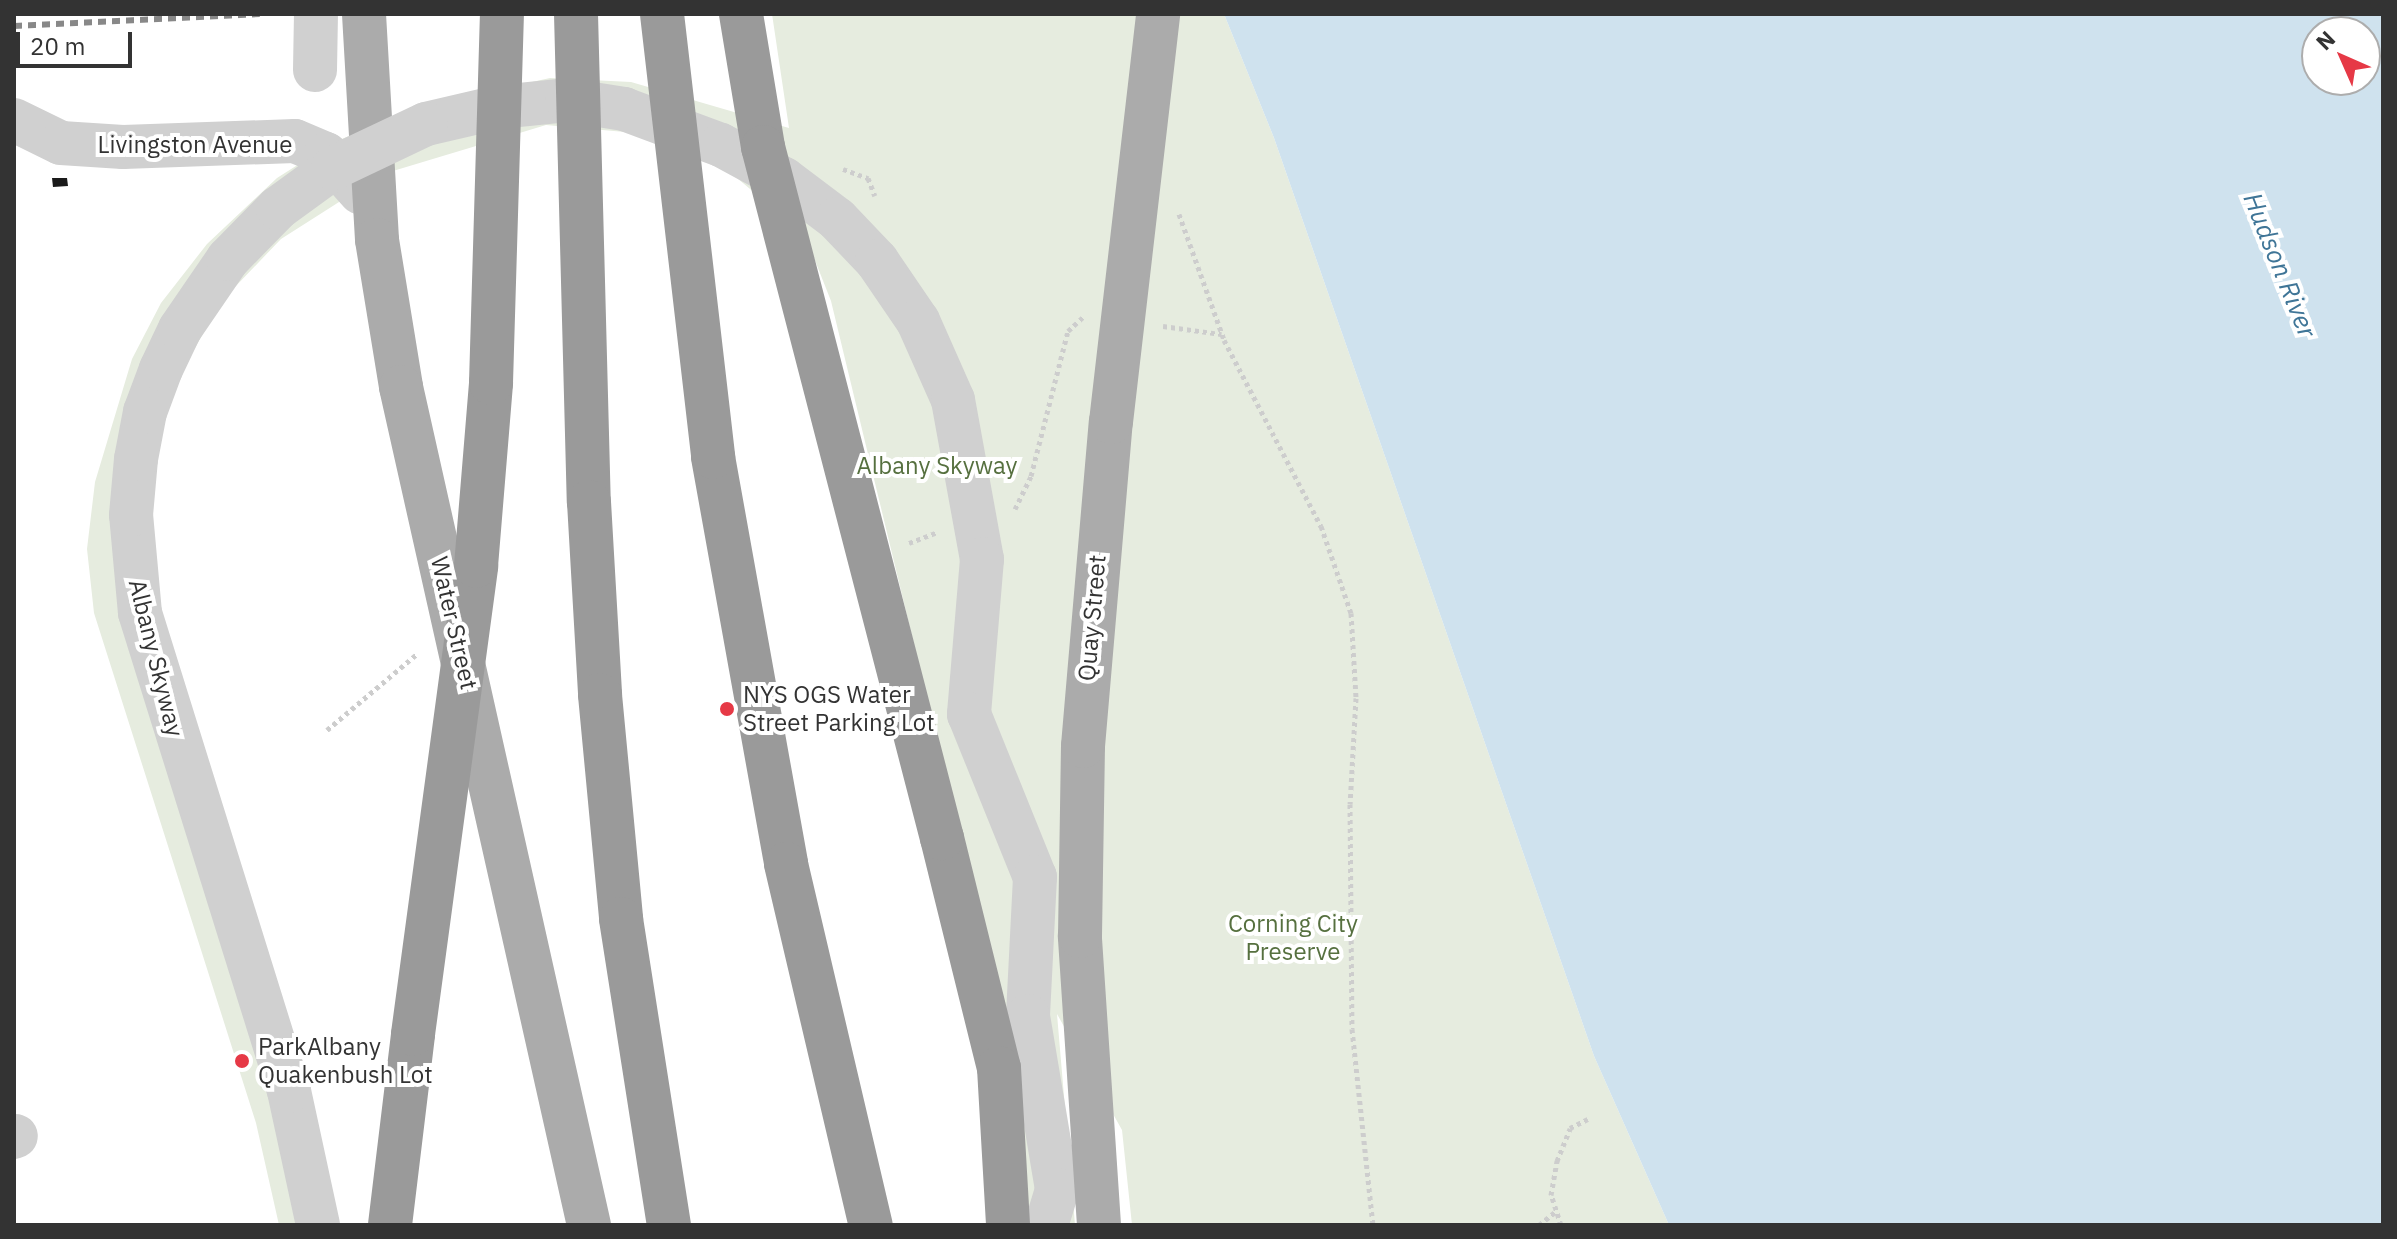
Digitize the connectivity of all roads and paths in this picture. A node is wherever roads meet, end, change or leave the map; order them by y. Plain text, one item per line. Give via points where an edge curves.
1 (316, 14) edge
2 (364, 14) edge
3 (502, 14) edge
4 (576, 14) edge
5 (662, 14) edge
6 (741, 14) edge
7 (1158, 14) edge
8 (315, 70) dead end
9 (14, 120) edge
10 (1176, 202) dead end
11 (377, 240) junction
12 (1091, 317) dead end
13 (1158, 325) dead end
14 (1222, 334) junction
15 (982, 559) junction
16 (419, 652) dead end
17 (327, 730) dead end
18 (834, 1074) junction
19 (1588, 1119) dead end
20 (1555, 1212) junction
21 (318, 1225) edge
22 (390, 1225) edge
23 (589, 1225) edge
24 (669, 1225) edge
25 (871, 1225) edge
26 (886, 1225) edge
27 (1008, 1225) edge
28 (1046, 1225) edge
29 (1099, 1225) edge
30 (1373, 1225) edge
31 (1539, 1225) edge
32 (1561, 1225) edge

1 - 8 street
2 - 11 main road, Water Street
3 - 22 highway, bridge via 491,383 476,566
4 - 24 highway, bridge via 589,502 600,695 621,919
5 - 18 highway, bridge via 677,180 733,593
6 - 27 highway, bridge via 770,177 992,1032 1006,1147
7 - 29 main road, Quay Street via 1106,464 1083,746 1080,936
9 - 11 street, Livingston Avenue via 61,143 123,147 295,141 326,154 351,177 370,212
10 - 14 path via 1192,264
11 - 23 main road, Water Street via 404,402
12 - 15 path via 1078,316 1068,331 1031,476 1000,543
13 - 14 path
14 - 30 path via 1321,526 1351,613 1356,684 1350,804 1352,1029
15 - 21 street, Albany Skyway, bridge via 962,434 926,336 877,261 816,202 721,145 598,103 531,102 426,124 363,150 313,181 228,259 180,329 145,412 131,515 140,613 289,1091
15 - 28 street, Albany Skyway via 969,714 1035,877 1028,1016 1057,1190
16 - 17 path
18 - 25 highway
18 - 26 highway
19 - 20 path via 1570,1128 1563,1144 1551,1195
20 - 31 path
20 - 32 path

